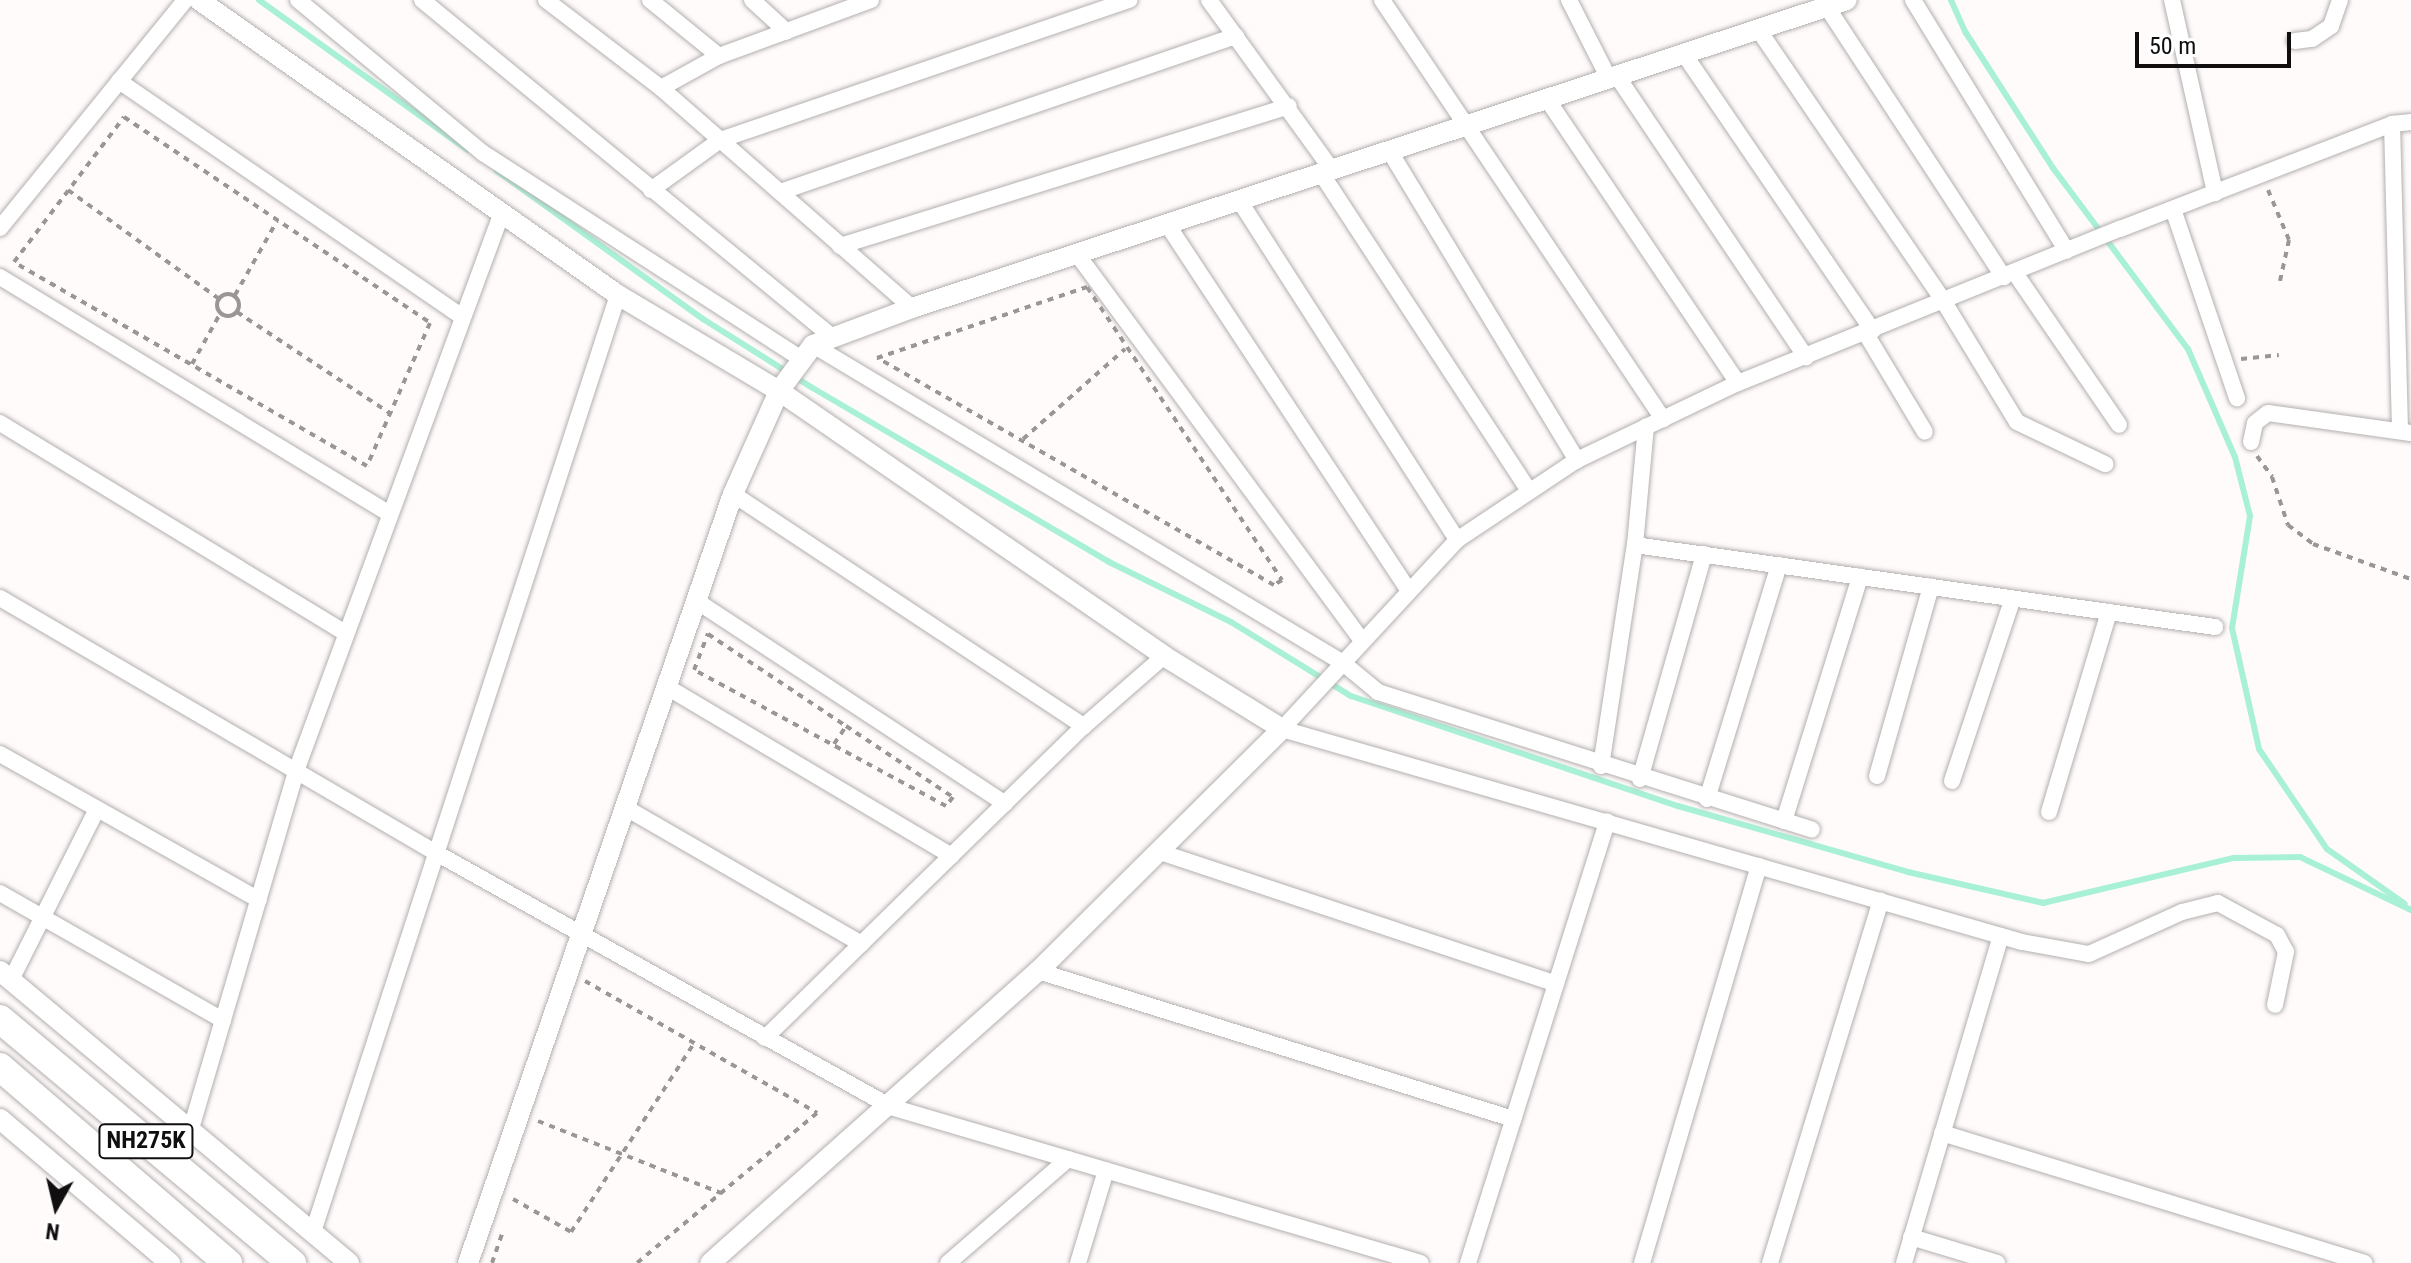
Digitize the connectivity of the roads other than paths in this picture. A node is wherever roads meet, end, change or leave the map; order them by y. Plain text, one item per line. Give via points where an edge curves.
1 (185, 0) edge
2 (199, 0) edge
3 (298, 0) edge
4 (422, 0) edge
5 (546, 0) edge
6 (650, 0) edge
7 (752, 0) edge
8 (871, 0) edge
9 (1130, 0) edge
10 (1209, 0) edge
11 (1382, 0) edge
12 (1569, 0) edge
13 (1913, 0) edge
14 (2172, 0) edge
15 (2340, 0) edge
16 (1837, 2) edge
17 (1758, 29) junction
18 (787, 32) junction
19 (1236, 36) junction
20 (2295, 41) dead end
21 (1684, 54) junction
22 (719, 56) junction
23 (1613, 77) junction
24 (119, 81) junction
25 (661, 88) junction
26 (1547, 99) junction
27 (1289, 106) junction
28 (2411, 122) edge
29 (2392, 124) junction
30 (1467, 125) junction
31 (720, 140) junction
32 (1389, 150) junction
33 (1327, 171) junction
34 (651, 190) junction
35 (780, 192) junction
36 (2215, 193) junction
37 (1239, 200) junction
38 (2173, 209) junction
39 (501, 215) junction
40 (1167, 224) junction
41 (0, 228) edge
42 (840, 246) junction
43 (2073, 248) junction
44 (1077, 254) junction
45 (2010, 275) junction
46 (0, 277) edge
47 (618, 295) junction
48 (1944, 302) junction
49 (2405, 305) edge
50 (912, 308) junction
51 (462, 317) junction
52 (1869, 333) junction
53 (2405, 342) edge
54 (1806, 357) junction
55 (801, 362) junction
56 (1738, 383) junction
57 (2237, 398) dead end
58 (1663, 419) junction
59 (0, 423) edge
60 (2119, 425) dead end
61 (1646, 427) junction
62 (1925, 432) dead end
63 (2406, 432) edge
64 (2251, 442) road end
65 (1577, 460) junction
66 (2105, 464) dead end
67 (1529, 491) junction
68 (733, 494) junction
69 (390, 514) junction
70 (1457, 540) junction
71 (1635, 545) junction
72 (1704, 554) junction
73 (1779, 565) junction
74 (1860, 577) junction
75 (1931, 587) junction
76 (1408, 590) junction
77 (0, 598) edge
78 (695, 600) junction
79 (2012, 601) junction
80 (2109, 612) junction
81 (2215, 627) dead end
82 (346, 633) junction
83 (1361, 639) junction
84 (1164, 656) junction
85 (1338, 668) junction
86 (667, 687) junction
87 (1084, 726) junction
88 (1282, 729) junction
89 (0, 754) edge
90 (1601, 766) junction
91 (296, 771) junction
92 (1877, 776) dead end
93 (1640, 779) junction
94 (1952, 781) dead end
95 (1707, 799) junction
96 (1005, 804) junction
97 (626, 808) junction
98 (97, 809) junction
99 (2049, 812) dead end
100 (1607, 821) junction
101 (1784, 821) junction
102 (1812, 830) dead end
103 (1160, 852) junction
104 (438, 854) junction
105 (952, 856) junction
106 (1759, 866) junction
107 (0, 893) edge
108 (259, 900) junction
109 (1881, 901) junction
110 (43, 918) junction
111 (581, 936) junction
112 (2001, 936) junction
113 (862, 944) junction
114 (1038, 971) junction
115 (6, 975) edge
116 (1556, 984) junction
117 (2275, 1005) dead end
118 (0, 1019) edge
119 (223, 1020) junction
120 (765, 1038) junction
121 (0, 1067) edge
122 (891, 1107) junction
123 (0, 1119) edge
124 (1513, 1119) junction
125 (190, 1132) junction
126 (1942, 1133) junction
127 (1068, 1159) junction
128 (1106, 1170) junction
129 (313, 1232) junction
130 (1911, 1237) junction
131 (170, 1263) edge
132 (228, 1263) edge
133 (292, 1263) edge
134 (349, 1263) edge
135 (468, 1263) edge
136 (710, 1263) edge
137 (948, 1263) edge
138 (1078, 1263) edge
139 (1421, 1263) edge
140 (1468, 1263) edge
141 (1642, 1263) edge
142 (1770, 1263) edge
143 (1904, 1263) edge
144 (1997, 1263) edge
145 (2364, 1263) edge

1 - 24 street
2 - 39 street
3 - 55 street via 483,153
4 - 34 street
5 - 25 street
6 - 22 street
7 - 18 street
8 - 18 street
9 - 31 street
10 - 19 street
11 - 30 street
12 - 23 street
13 - 43 street
14 - 36 street
15 - 20 street via 2331,26 2312,39
16 - 17 street
16 - 45 street
17 - 21 street
17 - 48 street
18 - 22 street
19 - 27 street
19 - 35 street
21 - 23 street
21 - 52 street
22 - 25 street
23 - 26 street
23 - 54 street
24 - 41 street
24 - 51 street
25 - 31 street
26 - 30 street
26 - 56 street
27 - 33 street
27 - 42 street
28 - 29 street
29 - 36 street
29 - 49 street
30 - 32 street
30 - 58 street
31 - 34 street
31 - 35 street
32 - 33 street
32 - 65 street
33 - 37 street
33 - 67 street
34 - 55 street
35 - 42 street
36 - 38 street
37 - 40 street
37 - 70 street
38 - 43 street
38 - 57 street
39 - 47 street
39 - 51 street
40 - 44 street
40 - 76 street
42 - 50 street
43 - 45 street
44 - 50 street
44 - 83 street
45 - 48 street
45 - 60 street
46 - 69 street
47 - 55 street
47 - 104 street
48 - 52 street
48 - 66 street via 2017,422
49 - 53 street
50 - 55 street
51 - 69 street
52 - 54 street
52 - 62 street
53 - 63 street
54 - 56 street
55 - 68 street
55 - 84 street
55 - 85 street
56 - 58 street
58 - 61 street
59 - 82 street
61 - 65 street
61 - 71 street
63 - 64 street via 2268,413 2255,423
65 - 67 street
67 - 70 street
68 - 78 street
68 - 87 street
69 - 82 street
70 - 76 street
71 - 72 street
71 - 90 street
72 - 73 street
72 - 93 street
73 - 74 street
73 - 95 street
74 - 75 street
74 - 101 street
75 - 79 street
75 - 92 street
76 - 83 street
77 - 91 street
78 - 86 street
78 - 96 street
79 - 80 street
79 - 94 street
80 - 81 street
80 - 99 street
82 - 91 street
83 - 85 street
84 - 87 street
84 - 88 street
85 - 88 street
85 - 90 street via 1378,692
86 - 97 street
86 - 105 street
87 - 96 street
88 - 100 street
88 - 103 street
89 - 98 street
90 - 93 street
91 - 104 street
91 - 108 street
93 - 95 street
95 - 101 street
96 - 105 street
97 - 111 street
97 - 113 street
98 - 108 street
98 - 110 street
100 - 106 street
100 - 116 street
101 - 102 street
103 - 114 street
103 - 116 street
104 - 111 street
104 - 129 street
105 - 113 street
106 - 109 street
106 - 141 street
107 - 110 street
108 - 119 street
109 - 112 street
109 - 142 street
110 - 115 street
110 - 119 street
111 - 120 street
111 - 135 street
112 - 117 street via 2089,954 2182,912 2218,903 2277,935 2286,952
112 - 126 street
113 - 120 street
114 - 122 street
114 - 124 street
115 - 125 street
116 - 124 street
118 - 133 highway, NH275K
119 - 125 street
120 - 122 street
121 - 132 highway, NH275K
122 - 127 street
122 - 136 street
123 - 131 street
124 - 140 street
125 - 129 street
126 - 130 street
126 - 145 street
127 - 128 street
127 - 137 street
128 - 138 street
128 - 139 street
129 - 134 street
130 - 143 street
130 - 144 street

